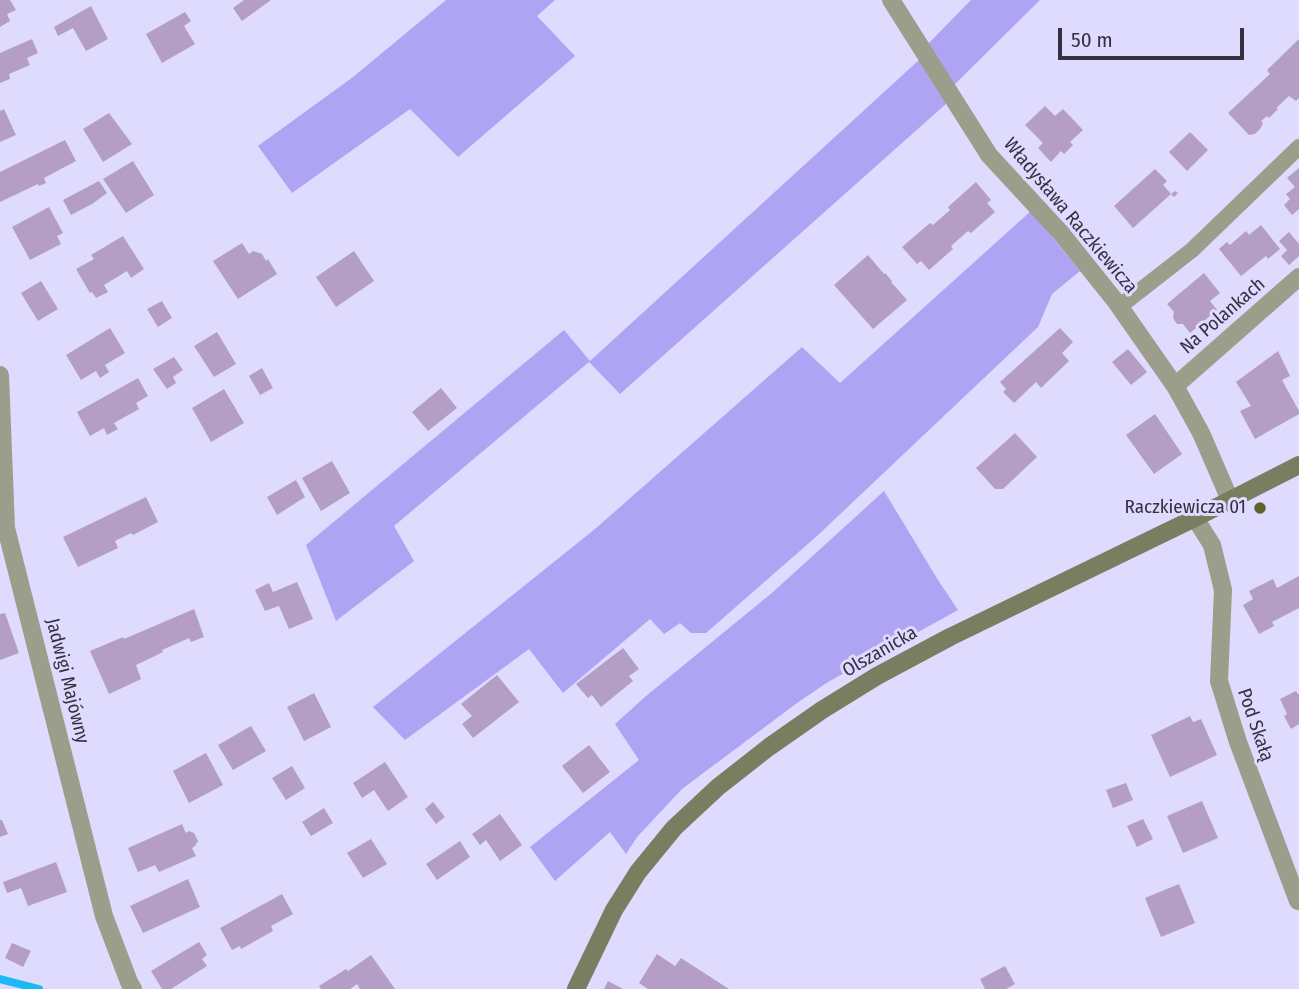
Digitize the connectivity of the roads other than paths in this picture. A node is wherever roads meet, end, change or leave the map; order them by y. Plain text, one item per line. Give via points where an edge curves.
1 (891, 0) edge
2 (1299, 147) edge
3 (1299, 277) edge
4 (1119, 307) junction
5 (0, 383) edge
6 (1175, 386) junction
7 (2, 462) edge
8 (1299, 465) edge
9 (1230, 500) junction
10 (1195, 518) junction
11 (1298, 901) edge
12 (133, 989) edge
13 (576, 989) edge

1 - 4 street, Władysława Raczkiewicza via 989,155 1061,233
2 - 4 lane via 1192,250
3 - 6 street, Na Polankach
4 - 6 street, Władysława Raczkiewicza
5 - 7 street, Jadwigi Majówny
6 - 9 street, Władysława Raczkiewicza
7 - 12 street, Jadwigi Majówny via 6,528 104,916
8 - 9 street, Olszanicka
9 - 10 street, Olszanicka
10 - 11 street, Pod Skałą via 1212,545 1223,590 1219,681
10 - 13 street, Olszanicka via 950,637 822,710 769,747 674,828 638,872

